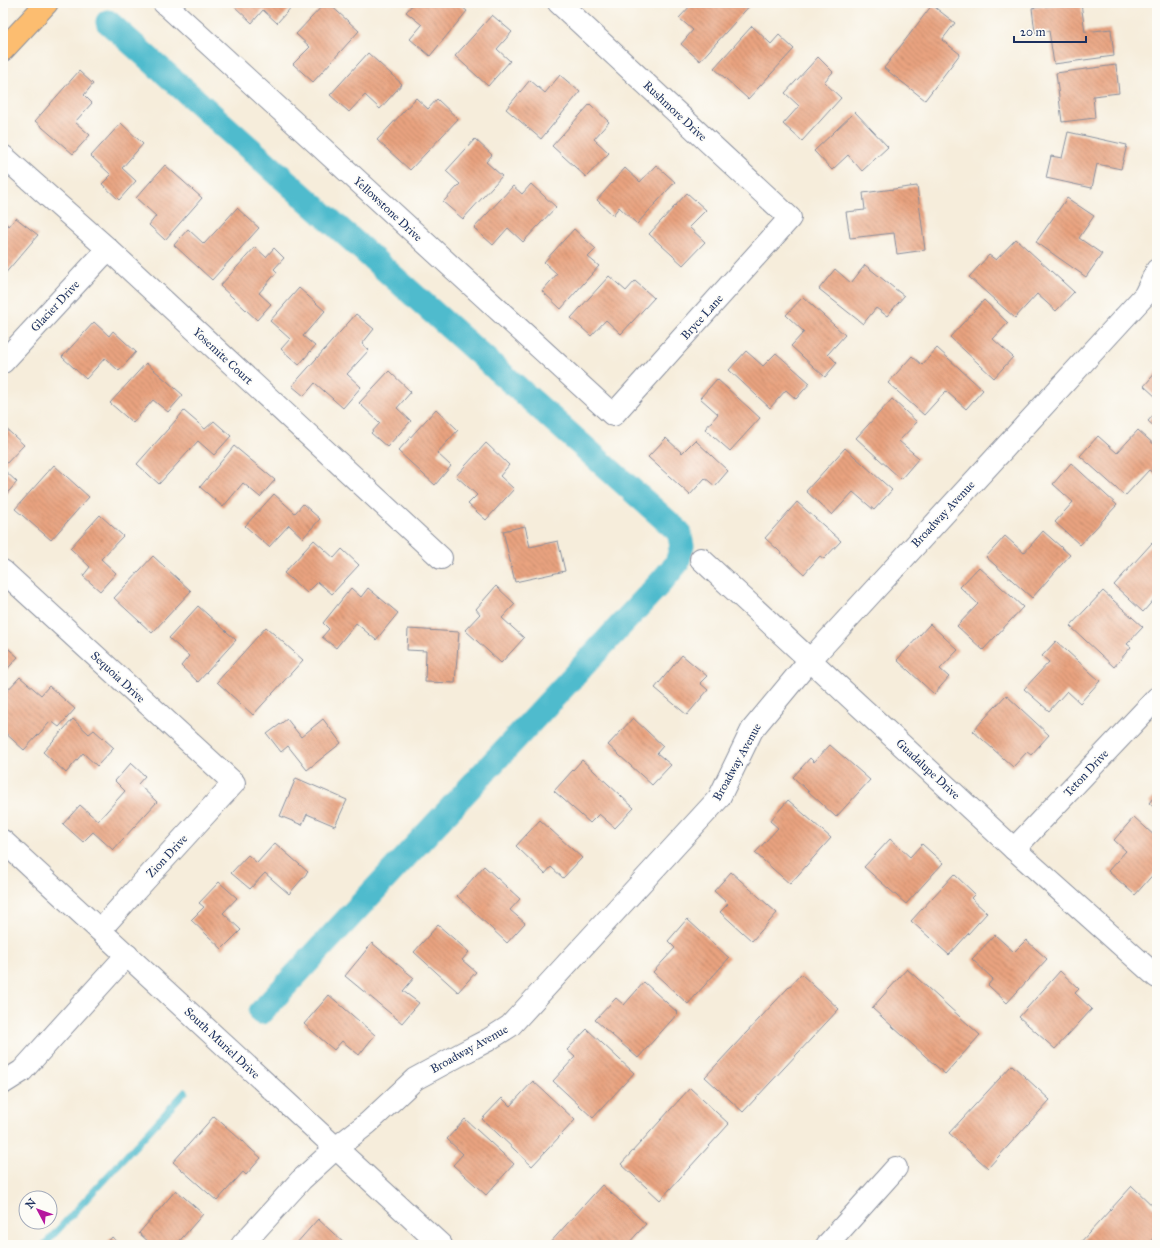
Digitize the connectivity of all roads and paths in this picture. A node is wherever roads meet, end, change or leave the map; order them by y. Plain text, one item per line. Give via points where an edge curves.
1 (47, 3) edge
2 (164, 3) edge
3 (559, 3) edge
4 (3, 50) edge
5 (3, 156) edge
6 (790, 218) joint
7 (108, 249) junction
8 (1157, 270) edge
9 (3, 362) edge
10 (612, 415) joint
11 (441, 558) dead end
12 (702, 559) dead end
13 (3, 571) edge
14 (810, 660) junction
15 (1157, 698) edge
16 (234, 783) joint
17 (3, 841) edge
18 (1014, 849) junction
19 (100, 930) junction
20 (127, 955) junction
21 (1157, 977) edge
22 (3, 1083) edge
23 (336, 1148) junction
24 (896, 1168) dead end
25 (242, 1245) edge
26 (441, 1245) edge
27 (827, 1245) edge

1 - 4 main road
2 - 10 street, Yellowstone Drive
3 - 6 street, Rushmore Drive
5 - 7 street, Yosemite Court
6 - 10 street, Bryce Lane
7 - 9 street, Glacier Drive
7 - 11 street, Yosemite Court
8 - 14 street, Broadway Avenue via 1145,295
12 - 14 street, Guadalupe Drive
13 - 16 street, Sequoia Drive
14 - 18 street, Guadalupe Drive
14 - 23 street, Broadway Avenue via 752,730 719,798 510,1026 415,1079 368,1123
15 - 18 street, Teton Drive
16 - 19 street, Zion Drive
17 - 19 street, South Muriel Drive
18 - 21 street, Guadalupe Drive
19 - 20 street, South Muriel Drive
20 - 22 street via 22,1071
20 - 23 street, South Muriel Drive
23 - 25 street, Broadway Avenue via 301,1180
23 - 26 street, South Muriel Drive
24 - 27 street

